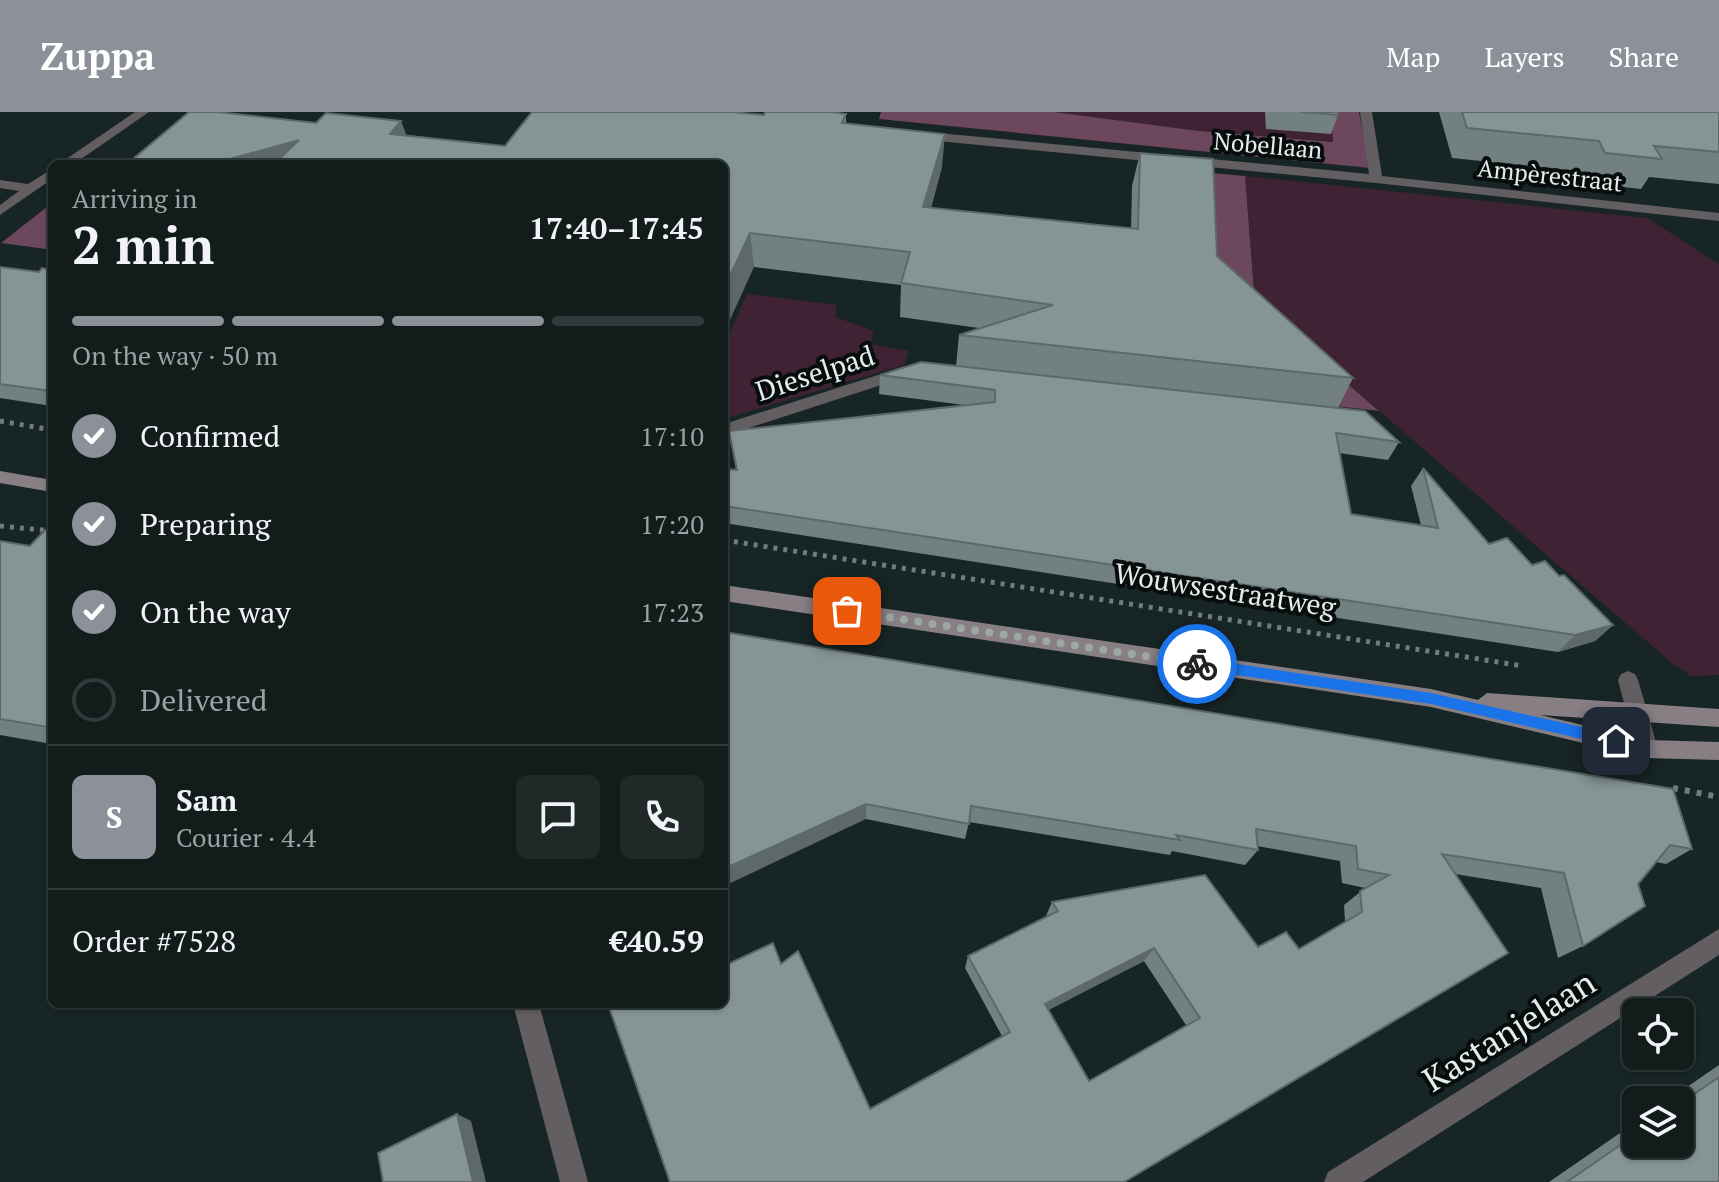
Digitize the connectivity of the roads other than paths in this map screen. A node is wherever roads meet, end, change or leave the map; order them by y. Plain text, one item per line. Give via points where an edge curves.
1 (143, 112) edge
2 (1366, 112) edge
3 (900, 133) edge
4 (71, 160) edge
5 (48, 176) edge
6 (1376, 179) junction
7 (0, 184) edge
8 (29, 188) junction
9 (0, 211) edge
10 (1719, 217) edge
11 (923, 373) edge
12 (728, 429) edge
13 (0, 477) edge
14 (48, 485) edge
15 (728, 594) edge
16 (1628, 680) dead end
17 (1431, 698) junction
18 (1635, 712) junction
19 (1719, 718) edge
20 (1647, 749) junction
21 (1719, 751) edge
22 (1719, 941) edge
23 (527, 1008) edge
24 (574, 1182) edge
25 (1338, 1182) edge

1 - 4 street
2 - 6 street
3 - 6 street, Nobellaan
5 - 8 street
6 - 10 street, Ampèrestraat
7 - 8 street
8 - 9 street
11 - 12 street, Dieselpad via 907,371
13 - 14 main road
15 - 17 main road
16 - 18 street
17 - 18 main road
17 - 20 main road
18 - 19 main road
18 - 20 street
20 - 21 main road
22 - 25 street, Kastanjelaan
23 - 24 street

